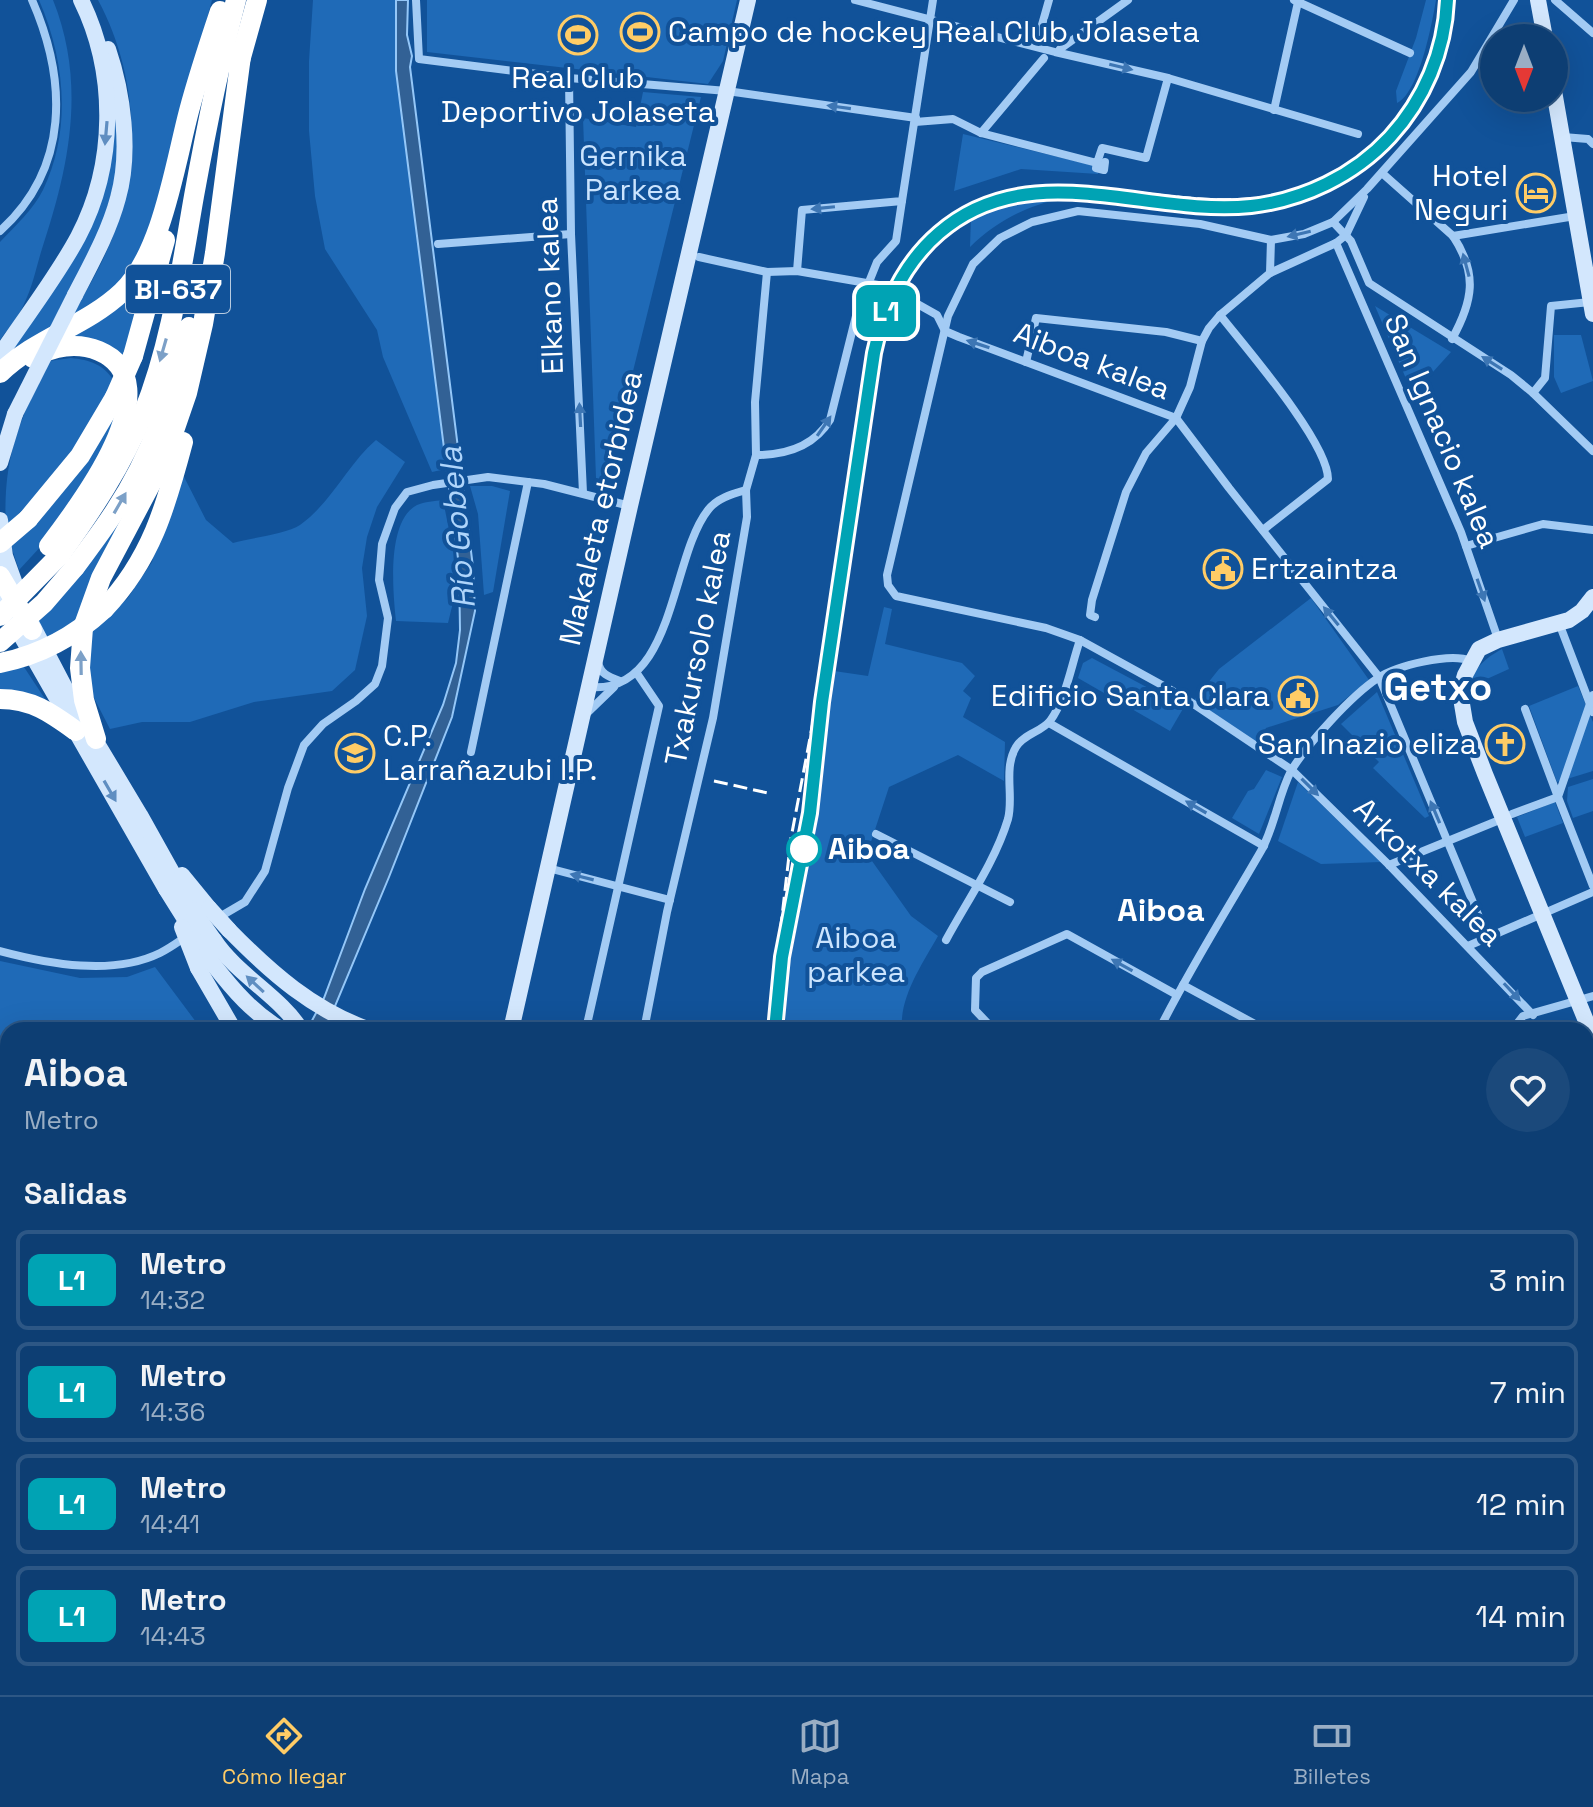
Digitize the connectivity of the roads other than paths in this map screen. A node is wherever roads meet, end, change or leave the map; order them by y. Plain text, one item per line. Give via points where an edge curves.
1 (32, 0) edge
2 (81, 0) edge
3 (87, 0) edge
4 (225, 0) edge
5 (236, 0) edge
6 (257, 0) edge
7 (416, 0) edge
8 (748, 0) edge
9 (855, 0) edge
10 (933, 0) edge
11 (1049, 0) edge
12 (1128, 0) edge
13 (1514, 0) edge
14 (1538, 0) edge
15 (1555, 0) edge
16 (1296, 1) edge
17 (930, 20) junction
18 (1542, 24) edge
19 (1593, 33) edge
20 (1036, 46) junction
21 (1060, 49) dead end
22 (1410, 53) dead end
23 (241, 56) junction
24 (1044, 58) dead end
25 (569, 78) junction
26 (1168, 78) junction
27 (727, 91) junction
28 (1274, 110) junction
29 (1558, 112) edge
30 (916, 117) junction
31 (981, 133) junction
32 (1358, 134) dead end
33 (1562, 137) junction
34 (1593, 144) edge
35 (1382, 173) junction
36 (1367, 189) junction
37 (901, 201) junction
38 (1575, 216) junction
39 (1333, 222) junction
40 (0, 231) edge
41 (571, 234) junction
42 (1346, 235) junction
43 (1453, 236) junction
44 (1271, 240) junction
45 (1336, 243) junction
46 (438, 244) dead end
47 (215, 253) junction
48 (699, 257) dead end
49 (1271, 259) junction
50 (1286, 267) junction
51 (797, 271) junction
52 (767, 272) junction
53 (1270, 273) junction
54 (869, 282) junction
55 (1592, 308) edge
56 (1220, 315) junction
57 (945, 331) junction
58 (1452, 339) junction
59 (1202, 341) junction
60 (0, 355) edge
61 (1026, 362) junction
62 (0, 373) edge
63 (0, 386) edge
64 (1533, 393) junction
65 (1176, 418) junction
66 (1593, 451) edge
67 (756, 455) junction
68 (0, 463) edge
69 (528, 482) junction
70 (746, 490) junction
71 (583, 493) junction
72 (630, 506) junction
73 (0, 520) edge
74 (1263, 530) junction
75 (1593, 530) edge
76 (0, 543) edge
77 (1466, 546) junction
78 (61, 556) junction
79 (0, 576) edge
80 (1593, 597) edge
81 (0, 599) edge
82 (0, 616) edge
83 (1095, 617) dead end
84 (1559, 623) junction
85 (32, 630) junction
86 (1080, 640) junction
87 (1498, 640) junction
88 (0, 642) edge
89 (596, 656) junction
90 (1471, 661) junction
91 (0, 663) edge
92 (636, 672) junction
93 (1379, 677) junction
94 (620, 681) junction
95 (589, 687) junction
96 (0, 699) edge
97 (1592, 703) edge
98 (1525, 709) dead end
99 (582, 717) junction
100 (1049, 723) junction
101 (76, 731) junction
102 (96, 739) junction
103 (471, 752) dead end
104 (1292, 770) junction
105 (1558, 797) junction
106 (1512, 814) dead end
107 (1497, 821) dead end
108 (876, 834) dead end
109 (1448, 842) junction
110 (1264, 846) junction
111 (1389, 865) junction
112 (548, 868) junction
113 (977, 883) junction
114 (620, 887) junction
115 (1593, 889) edge
116 (670, 900) junction
117 (1010, 902) dead end
118 (1544, 913) junction
119 (221, 935) junction
120 (1487, 936) junction
121 (946, 940) dead end
122 (1468, 946) junction
123 (0, 951) edge
124 (206, 966) junction
125 (1183, 985) junction
126 (1177, 995) junction
127 (1585, 998) edge
128 (1533, 1015) junction
129 (230, 1022) edge
130 (276, 1022) edge
131 (288, 1022) edge
132 (353, 1022) edge
133 (513, 1022) edge
134 (588, 1022) edge
135 (646, 1022) edge
136 (986, 1022) edge
137 (1163, 1022) edge
138 (1251, 1022) edge
139 (1517, 1022) edge
140 (1590, 1022) edge

1 - 40 street via 52,59 56,131 37,184
2 -> 60 street via 96,35 106,84 103,162 78,237
3 - 68 street, bridge via 116,73 124,112 119,195 104,239 15,414
4 - 62 highway via 156,236 139,272 107,304 24,352
4 - 76 highway, bridge via 133,356 80,456 28,519
5 -> 78 highway, BI-637 via 154,383 130,443
6 - 23 highway, BI-637
7 - 25 street via 419,59
8 - 27 street, Makaleta etorbidea
9 - 17 street
10 - 17 street
11 - 20 street
12 - 21 street
13 - 35 street via 1471,72
14 - 18 street
15 - 19 street
16 - 22 street
16 - 28 street
17 - 20 street
17 - 30 street
20 -> 26 street
23 - 47 highway
78 -> 23 highway, BI-637 via 117,509 174,386 189,327 222,121
24 - 31 street
25 - 27 street
25 - 41 street, Elkano kalea
26 - 28 street
26 - 31 street via 1146,158 1102,148 1101,162
30 -> 27 street
27 - 72 street, Makaleta etorbidea
28 - 32 street
29 - 33 street
30 - 31 street via 953,119
30 - 37 street
33 - 34 street
33 - 38 street
35 - 36 street
35 - 43 street
36 - 39 street
36 - 42 street
37 -> 51 street via 802,210
37 - 54 street via 896,241 877,262
38 - 43 street
38 - 55 street
39 - 42 street
39 -> 44 street
41 - 46 street
71 -> 41 street, Elkano kalea
42 - 45 street
42 - 58 street via 1369,283
58 -> 43 street via 1466,314 1470,290 1466,261
44 - 49 street
44 - 57 street via 1200,224 1078,211 1055,215 1000,238 973,264 952,302
45 - 50 street
45 - 77 street, San Ignacio kalea
47 - 91 highway, bridge via 210,333 178,461 148,551 104,609 74,633
102 -> 47 highway via 80,668 83,628 93,595 152,485 178,423
48 - 52 street, Aiboa kalea
49 - 50 street
49 - 53 street
50 - 53 street
51 - 52 street, Aiboa kalea
51 - 54 street, Aiboa kalea
52 - 67 street, Txakursolo kalea via 755,402
53 - 56 street
54 - 57 street, Aiboa kalea, bridge via 937,315
67 -> 54 street via 793,450 822,433
55 - 64 street via 1551,306 1545,378
56 - 59 street
56 - 74 street via 1296,413 1328,472 1319,488
61 -> 57 street, Aiboa kalea
57 - 86 street, Arkotxa kalea via 888,585 896,596
64 -> 58 street
59 - 61 street via 1036,318
59 - 65 street
61 - 65 street, Aiboa kalea
63 - 78 highway via 41,353 72,346 104,353 119,366 127,386 128,406 115,441 76,509
64 - 66 street
65 - 74 street, Aiboa kalea
65 - 83 street via 1146,453 1126,492 1092,600 1090,615
67 - 70 street, Txakursolo kalea
69 - 71 street
69 - 103 street
69 - 123 street via 475,478 433,485 407,492 395,508 382,544 379,580 388,618 382,666 375,684 304,745 265,871 245,902 159,953 128,963 93,967
70 - 92 street via 709,508 691,539 665,626
70 - 116 street, Txakursolo kalea via 747,517 713,718
71 - 72 street
72 - 89 street, Makaleta etorbidea
73 - 85 street via 5,556
93 -> 74 street, Aiboa kalea
75 - 77 street via 1543,524
77 -> 87 street, San Ignacio kalea
78 - 81 highway
78 - 82 highway, BI-637, bridge
78 - 88 highway, BI-637, bridge via 44,603
79 - 85 highway
80 - 84 street via 1582,611
81 - 101 street
84 - 87 street
84 - 97 street
85 - 102 street
86 - 100 street
86 - 104 street, Arkotxa kalea via 1180,695
87 - 90 street via 1479,649
89 - 94 street via 599,669
89 - 95 street, Makaleta etorbidea
90 - 93 street via 1428,660
90 - 118 street via 1460,692 1465,722
92 - 94 street
92 - 114 street via 659,706
93 - 104 street via 1324,729
109 -> 93 street, Aiboa kalea
94 - 95 street
94 - 99 street
95 - 99 street, Makaleta etorbidea
96 - 101 highway via 45,709
97 - 105 street
98 - 105 street
99 - 112 street, Makaleta etorbidea
110 -> 100 street
100 - 113 street via 1017,746 1011,760 1009,814 1001,841
101 -> 124 street, bridge
102 - 119 street, bridge
104 - 110 street
104 -> 111 street, Arkotxa kalea
105 - 106 street
105 - 115 street
107 - 109 street
108 - 113 street
109 - 111 street
109 - 120 street, Aiboa kalea
110 - 125 street
111 - 122 street, Arkotxa kalea
114 -> 112 street
112 - 133 street, Makaleta etorbidea
113 - 117 street
113 - 121 street
114 - 116 street
114 - 134 street
115 - 118 street
116 - 135 street, Txakursolo kalea
118 - 120 street
118 - 127 street
131 -> 119 street via 225,956
119 - 132 street via 307,1000
120 - 122 street
122 -> 128 street, Arkotxa kalea
124 - 129 street
124 - 130 street via 259,1016
125 - 126 street
125 - 138 street
126 -> 136 street via 1067,934 976,978 975,1010
126 - 137 street
127 - 128 street
127 - 140 street
128 - 139 street

